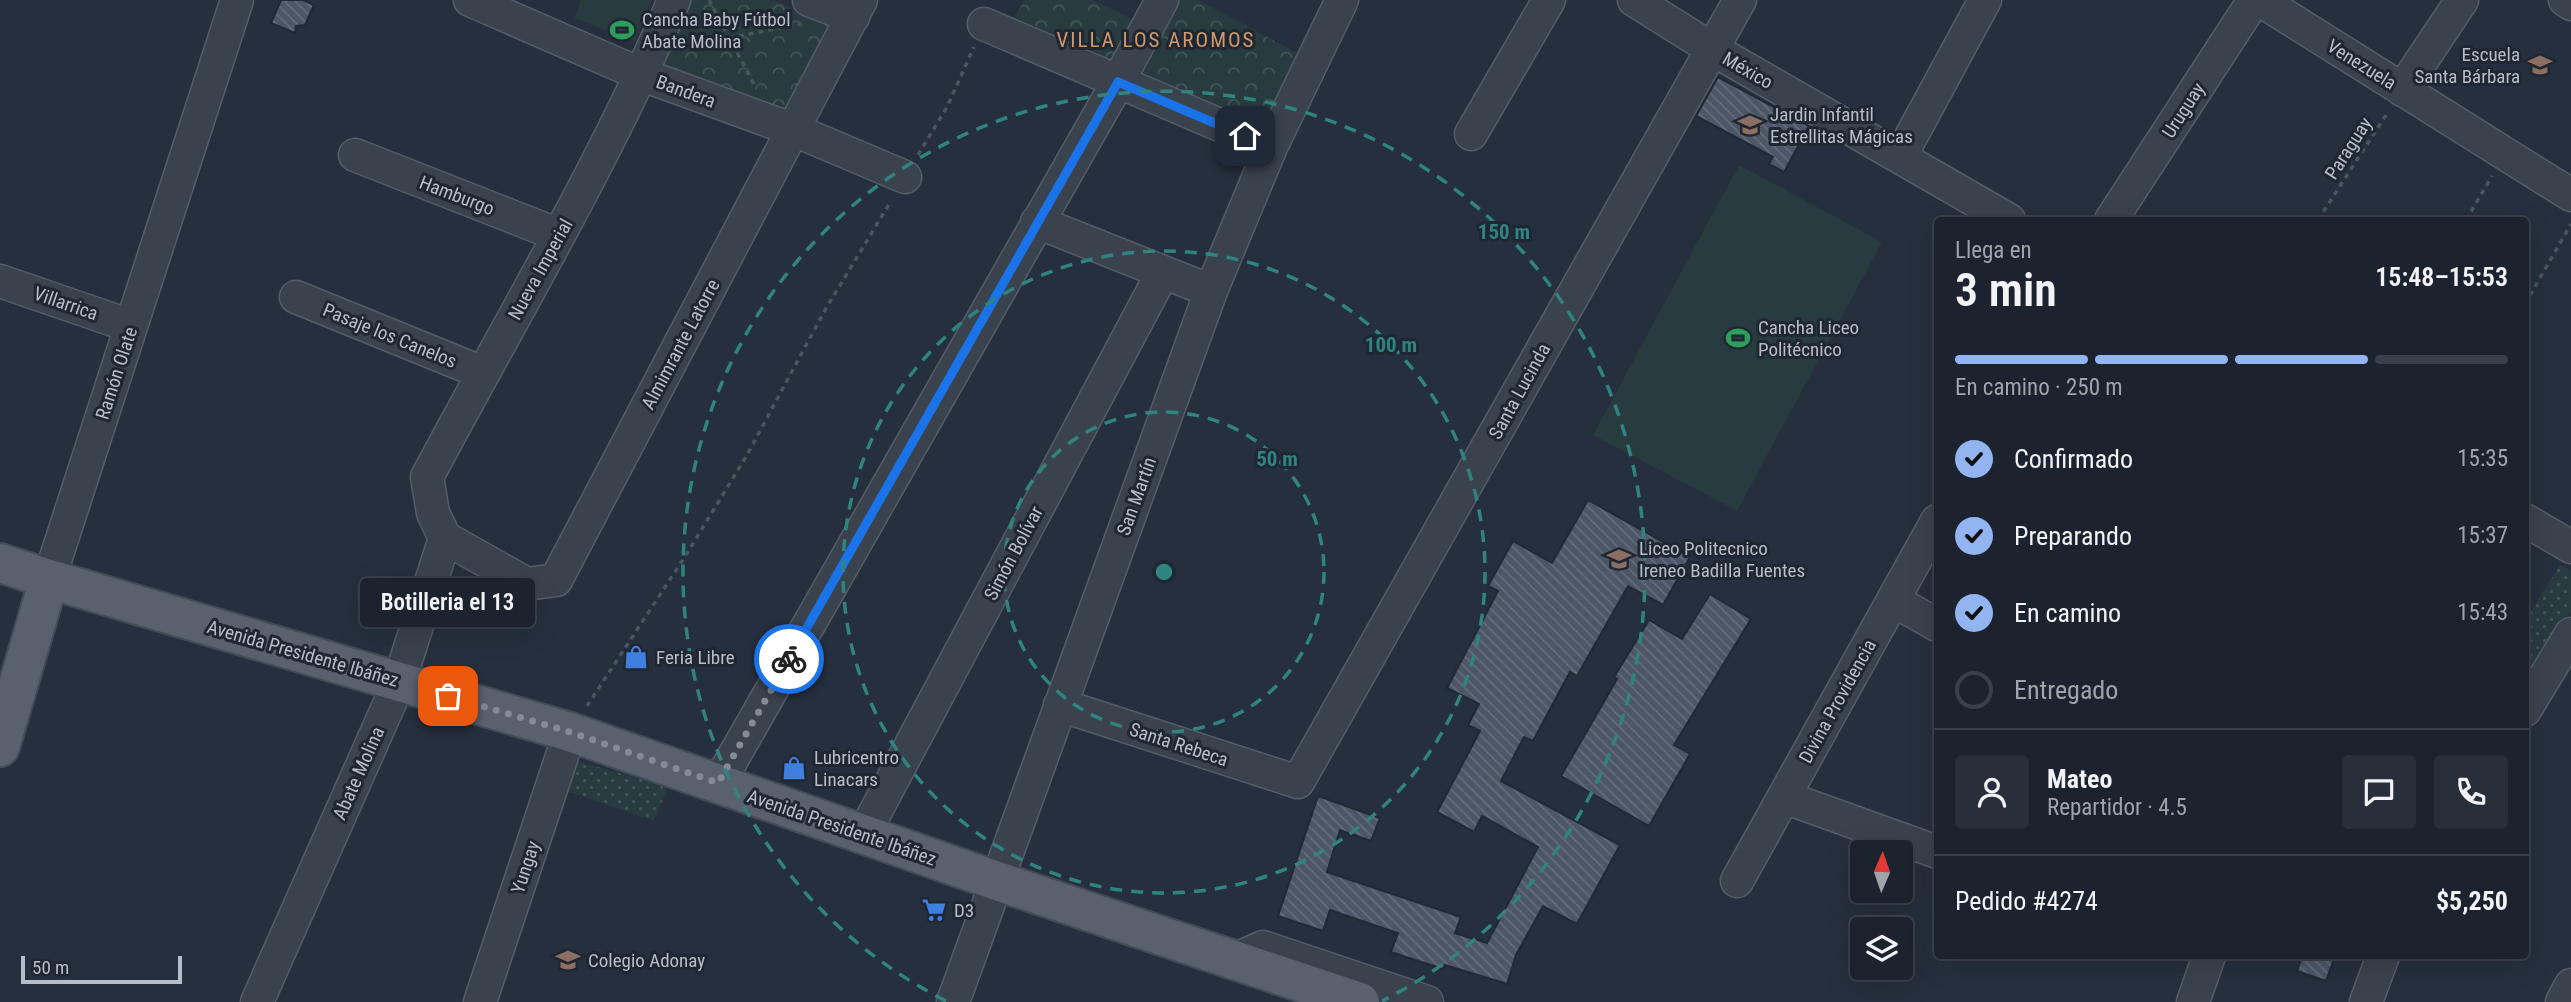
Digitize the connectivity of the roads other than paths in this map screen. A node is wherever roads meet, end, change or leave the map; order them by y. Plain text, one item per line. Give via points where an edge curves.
1 (237, 0) edge
2 (470, 0) edge
3 (674, 0) edge
4 (1162, 0) edge
5 (1342, 0) edge
6 (1549, 0) edge
7 (1634, 0) edge
8 (1740, 0) edge
9 (1985, 0) edge
10 (2254, 0) edge
11 (2260, 0) edge
12 (2462, 0) edge
13 (2565, 0) edge
14 (2571, 4) edge
15 (857, 8) edge
16 (808, 11) edge
17 (984, 24) road end
18 (1712, 50) junction
19 (640, 74) junction
20 (1118, 82) junction
21 (2402, 90) junction
22 (794, 130) junction
23 (1471, 134) dead end
24 (1271, 147) junction
25 (355, 155) dead end
26 (1900, 158) junction
27 (905, 177) road end
28 (2571, 195) edge
29 (2003, 217) edge
30 (2113, 217) edge
31 (1037, 222) junction
32 (559, 235) junction
33 (1163, 272) junction
34 (0, 281) edge
35 (1211, 291) junction
36 (296, 296) dead end
37 (131, 326) junction
38 (483, 373) junction
39 (2529, 522) edge
40 (1934, 526) edge
41 (445, 538) junction
42 (2571, 547) edge
43 (0, 563) edge
44 (49, 579) junction
45 (1893, 600) junction
46 (1934, 623) edge
47 (2571, 634) edge
48 (399, 682) junction
49 (2529, 702) edge
50 (1060, 705) junction
51 (570, 732) junction
52 (0, 747) edge
53 (1298, 782) joint
54 (718, 783) junction
55 (1784, 797) junction
56 (863, 835) junction
57 (1934, 851) edge
58 (996, 881) junction
59 (1737, 881) dead end
60 (2208, 959) edge
61 (2382, 959) edge
62 (1234, 960) junction
63 (2571, 985) edge
64 (257, 1002) edge
65 (480, 1002) edge
66 (953, 1002) edge
67 (1360, 1002) edge
68 (1427, 1002) edge
69 (2193, 1002) edge
70 (2366, 1002) edge
71 (2562, 1002) edge

1 - 37 street, Ramón Olate
2 - 19 street, Bandera
3 - 19 street, Nueva Imperial
4 - 20 street
5 - 24 street, San Martín
6 - 23 street
7 - 18 street, México
8 - 18 street, Santa Lucinda
9 - 26 street
10 - 30 street, Uruguay
11 - 21 street, Venezuela
12 - 21 street
13 - 14 street
15 - 16 street
15 - 22 street, Almimrante Latorre
17 - 20 street
18 - 26 street, México
18 - 53 street, Santa Lucinda
19 - 22 street, Bandera
19 - 32 street, Nueva Imperial
20 - 24 street
20 - 31 street
21 - 28 street, Venezuela
22 - 27 street, Bandera
22 - 41 street, Almimrante Latorre via 555,580 527,584
24 - 35 street, San Martín
25 - 32 street, Hamburgo
26 - 29 street, México
31 - 33 street
31 - 54 street
32 - 38 street, Nueva Imperial
33 - 35 street
33 - 56 street, Simón Bolívar
34 - 37 street, Villarrica
35 - 50 street, San Martín
36 - 38 street, Pasaje los Canelos
37 - 44 street, Ramón Olate
38 - 41 street, Nueva Imperial via 427,477 433,513
39 - 42 street
40 - 45 street, Divina Providencia
41 - 48 street, Abate Molina
43 - 44 main road, Avenida Presidente Ibáñez
44 - 48 main road, Avenida Presidente Ibáñez
44 - 52 main road, Ramón Olate
45 - 46 street
45 - 55 street, Divina Providencia
47 - 49 street
48 - 51 main road, Avenida Presidente Ibáñez
48 - 64 street, Abate Molina
50 - 53 street, Santa Rebeca
50 - 58 street, San Martín
51 - 54 main road, Avenida Presidente Ibáñez
51 - 65 street, Yungay
54 - 56 main road, Avenida Presidente Ibáñez
55 - 57 street
55 - 59 street, Divina Providencia
56 - 58 main road, Avenida Presidente Ibáñez
58 - 62 main road, Avenida Presidente Ibáñez
58 - 66 street, San Martín
60 - 69 street
61 - 70 street
62 - 67 main road, Avenida Presidente Ibáñez
62 - 68 street via 1264,947
63 - 71 street

